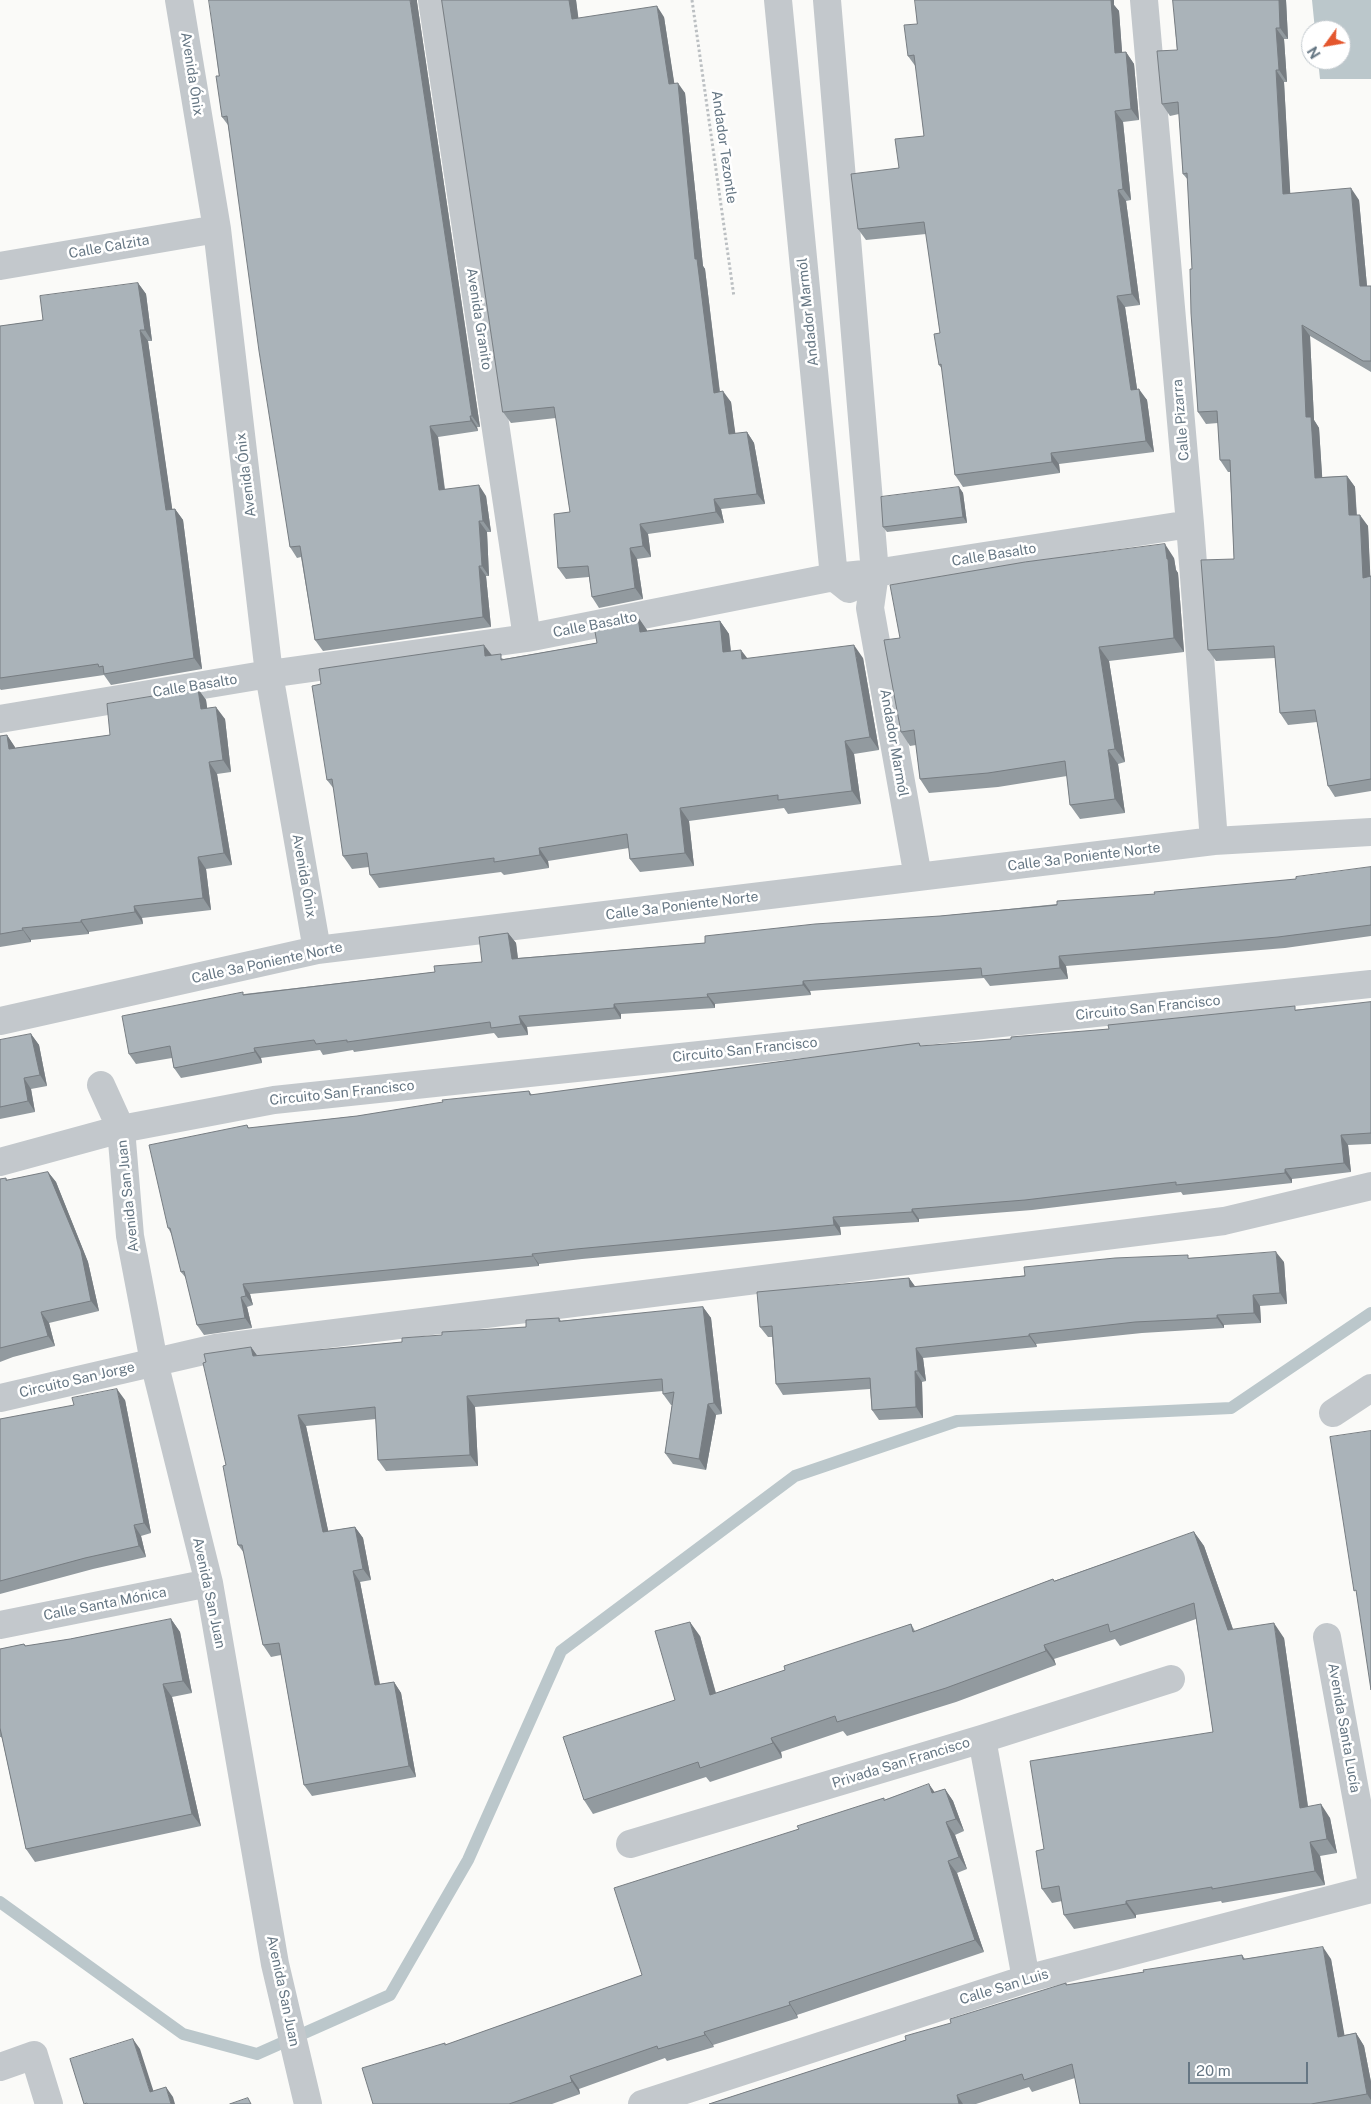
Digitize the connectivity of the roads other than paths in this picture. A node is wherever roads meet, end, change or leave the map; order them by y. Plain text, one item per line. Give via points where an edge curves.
1 (179, 0) edge
2 (432, 0) edge
3 (778, 0) edge
4 (827, 0) edge
5 (1144, 0) edge
6 (217, 229) junction
7 (0, 266) edge
8 (1190, 524) junction
9 (875, 573) junction
10 (834, 577) junction
11 (870, 608) junction
12 (527, 638) junction
13 (269, 674) junction
14 (0, 719) edge
15 (1371, 832) edge
16 (1214, 841) junction
17 (918, 877) junction
18 (317, 950) junction
19 (1371, 984) edge
20 (0, 1021) edge
21 (101, 1085) dead end
22 (121, 1129) junction
23 (0, 1162) edge
24 (1371, 1186) edge
25 (154, 1362) junction
26 (1371, 1388) edge
27 (0, 1398) edge
28 (1333, 1413) dead end
29 (210, 1583) junction
30 (0, 1625) edge
31 (1327, 1637) dead end
32 (1172, 1679) dead end
33 (982, 1739) junction
34 (630, 1844) dead end
35 (1371, 1878) edge
36 (1371, 1889) edge
37 (1026, 1979) junction
38 (0, 2067) edge
39 (307, 2101) edge
40 (49, 2104) edge
41 (642, 2104) edge

1 - 6 street, Avenida Ónix
2 - 12 street, Avenida Granito
3 - 10 street, Andador Marmól
4 - 9 street, Andador Marmól
5 - 8 street, Calle Pizarra
6 - 7 street, Calle Calzita
6 - 13 street, Avenida Ónix
8 - 9 street, Calle Basalto
8 - 16 street, Calle Pizarra
9 - 10 street, Calle Basalto
9 - 11 street, Andador Marmól
10 - 11 street
10 - 12 street, Calle Basalto
11 - 17 street, Andador Marmól
12 - 13 street, Calle Basalto
13 - 14 street, Calle Basalto
13 - 18 street, Avenida Ónix
15 - 16 street, Calle 3a Poniente Norte
16 - 17 street, Calle 3a Poniente Norte
17 - 18 street, Calle 3a Poniente Norte
18 - 20 street, Calle 3a Poniente Norte
19 - 22 street, Circuito San Francisco via 274,1100
21 - 22 street, Avenida San Juan
22 - 23 street
22 - 25 street, Avenida San Juan via 130,1236
24 - 25 street via 1224,1221 216,1348
25 - 27 street, Circuito San Jorge
25 - 29 street, Avenida San Juan
26 - 28 street
29 - 30 street, Calle Santa Mónica
29 - 39 street, Avenida San Juan via 276,1964
31 - 35 street, Avenida Santa Lucía
32 - 33 street, Privada San Francisco
33 - 34 street, Privada San Francisco
33 - 37 street
36 - 37 street, Calle San Luis
37 - 41 street, Calle San Luis
38 - 40 street via 34,2055

